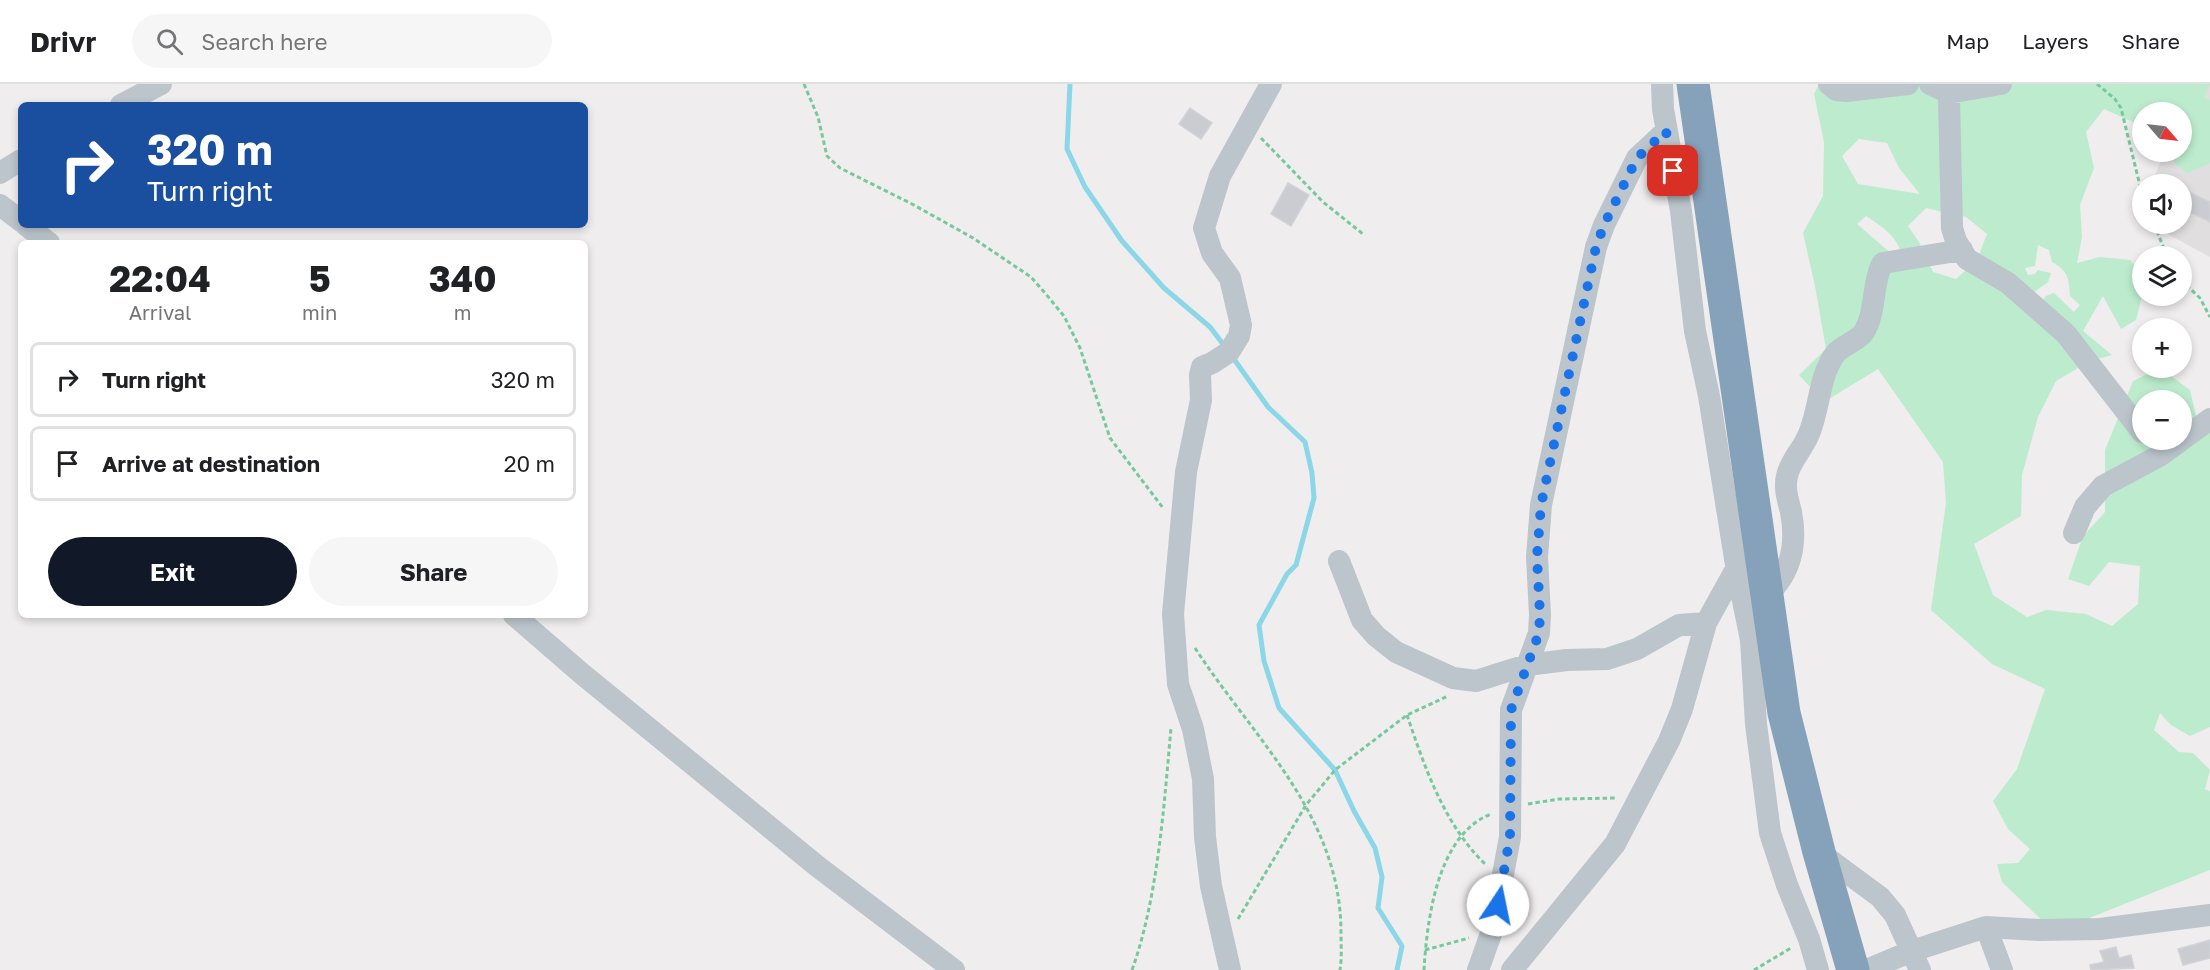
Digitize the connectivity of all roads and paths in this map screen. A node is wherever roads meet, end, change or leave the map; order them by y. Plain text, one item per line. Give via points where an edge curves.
1 (161, 84) edge
2 (804, 84) edge
3 (1271, 84) edge
4 (1662, 84) edge
5 (1692, 84) edge
6 (1829, 84) edge
7 (1908, 84) edge
8 (2001, 84) edge
9 (2097, 84) edge
10 (1939, 88) edge
11 (127, 102) edge
12 (1250, 125) junction
13 (1666, 131) junction
14 (18, 162) edge
15 (0, 173) edge
16 (2137, 174) edge
17 (0, 205) edge
18 (18, 219) edge
19 (30, 228) edge
20 (1363, 234) dead end
21 (45, 240) edge
22 (1962, 250) junction
23 (2192, 291) edge
24 (2210, 316) edge
25 (2210, 418) edge
26 (2132, 419) edge
27 (2192, 427) edge
28 (2150, 450) edge
29 (1180, 531) junction
30 (2074, 532) dead end
31 (1339, 561) dead end
32 (1737, 568) junction
33 (1767, 595) junction
34 (1173, 614) junction
35 (517, 618) edge
36 (1706, 623) junction
37 (1527, 664) junction
38 (1476, 681) junction
39 (1407, 715) junction
40 (1171, 726) dead end
41 (1639, 801) junction
42 (1306, 805) junction
43 (1511, 806) junction
44 (1461, 835) junction
45 (1819, 852) junction
46 (1503, 882) junction
47 (2210, 915) edge
48 (1986, 927) junction
49 (1493, 928) junction
50 (1809, 939) junction
51 (1224, 944) junction
52 (1425, 950) junction
53 (1916, 961) edge
54 (1341, 964) junction
55 (954, 970) edge
56 (1132, 970) edge
57 (1230, 970) edge
58 (1340, 970) edge
59 (1345, 970) edge
60 (1424, 970) edge
61 (1478, 970) edge
62 (1512, 970) edge
63 (1754, 970) edge
64 (1818, 970) edge
65 (1853, 970) edge
66 (1867, 970) edge
67 (2002, 970) edge

1 - 11 street
2 - 29 path via 818,117 827,156 840,168 973,238 1031,277 1045,293 1064,316 1080,348 1110,438
3 - 12 street
4 - 13 street
5 - 33 highway
6 - 7 street via 1846,91
8 - 10 street
9 - 16 path via 2121,108
10 - 22 street via 1952,228
12 - 20 path via 1323,202
12 - 29 street via 1220,176 1203,228 1212,254 1230,278 1241,325 1229,352 1202,367 1201,400 1188,460
13 - 32 street via 1681,211 1695,331
13 - 37 street via 1637,158 1598,240 1541,505 1537,557 1539,633
14 - 15 street
17 - 18 street
19 - 21 street
22 - 26 street via 1968,259 2007,283 2066,334
22 - 33 street via 1882,263 1867,324 1862,334 1837,351 1827,369 1809,435 1789,467 1786,487 1794,539 1784,576
23 - 24 path via 2204,302
25 - 27 street
28 - 30 street via 2103,486 2085,507
29 - 34 street
31 - 38 street via 1362,620 1376,636 1396,652 1453,678
32 - 36 street
32 - 50 street via 1751,640 1756,724 1770,833
33 - 45 highway via 1784,713
34 - 42 path
34 - 51 street via 1178,684 1193,729 1203,779 1211,886
35 - 55 street via 817,866
36 - 37 street via 1679,625 1637,649 1607,659
36 - 41 street via 1682,709
37 - 38 street
37 - 43 street via 1511,710
38 - 39 path
39 - 42 path via 1335,770
39 - 44 path via 1424,765
40 - 56 path via 1152,882 1142,942
41 - 43 path via 1559,799
41 - 62 street via 1615,844
42 - 51 path
42 - 54 path via 1324,841 1336,884 1341,915
43 - 44 path via 1484,817
43 - 46 street
44 - 46 path
44 - 52 path via 1449,854 1433,901
45 - 53 street via 1880,897 1895,915
45 - 65 highway
46 - 49 street
47 - 48 street via 2100,929
48 - 53 street
48 - 67 street
49 - 52 path
49 - 61 street
50 - 63 path
50 - 64 street
51 - 57 street
52 - 60 path
53 - 66 street
54 - 58 path
54 - 59 path

